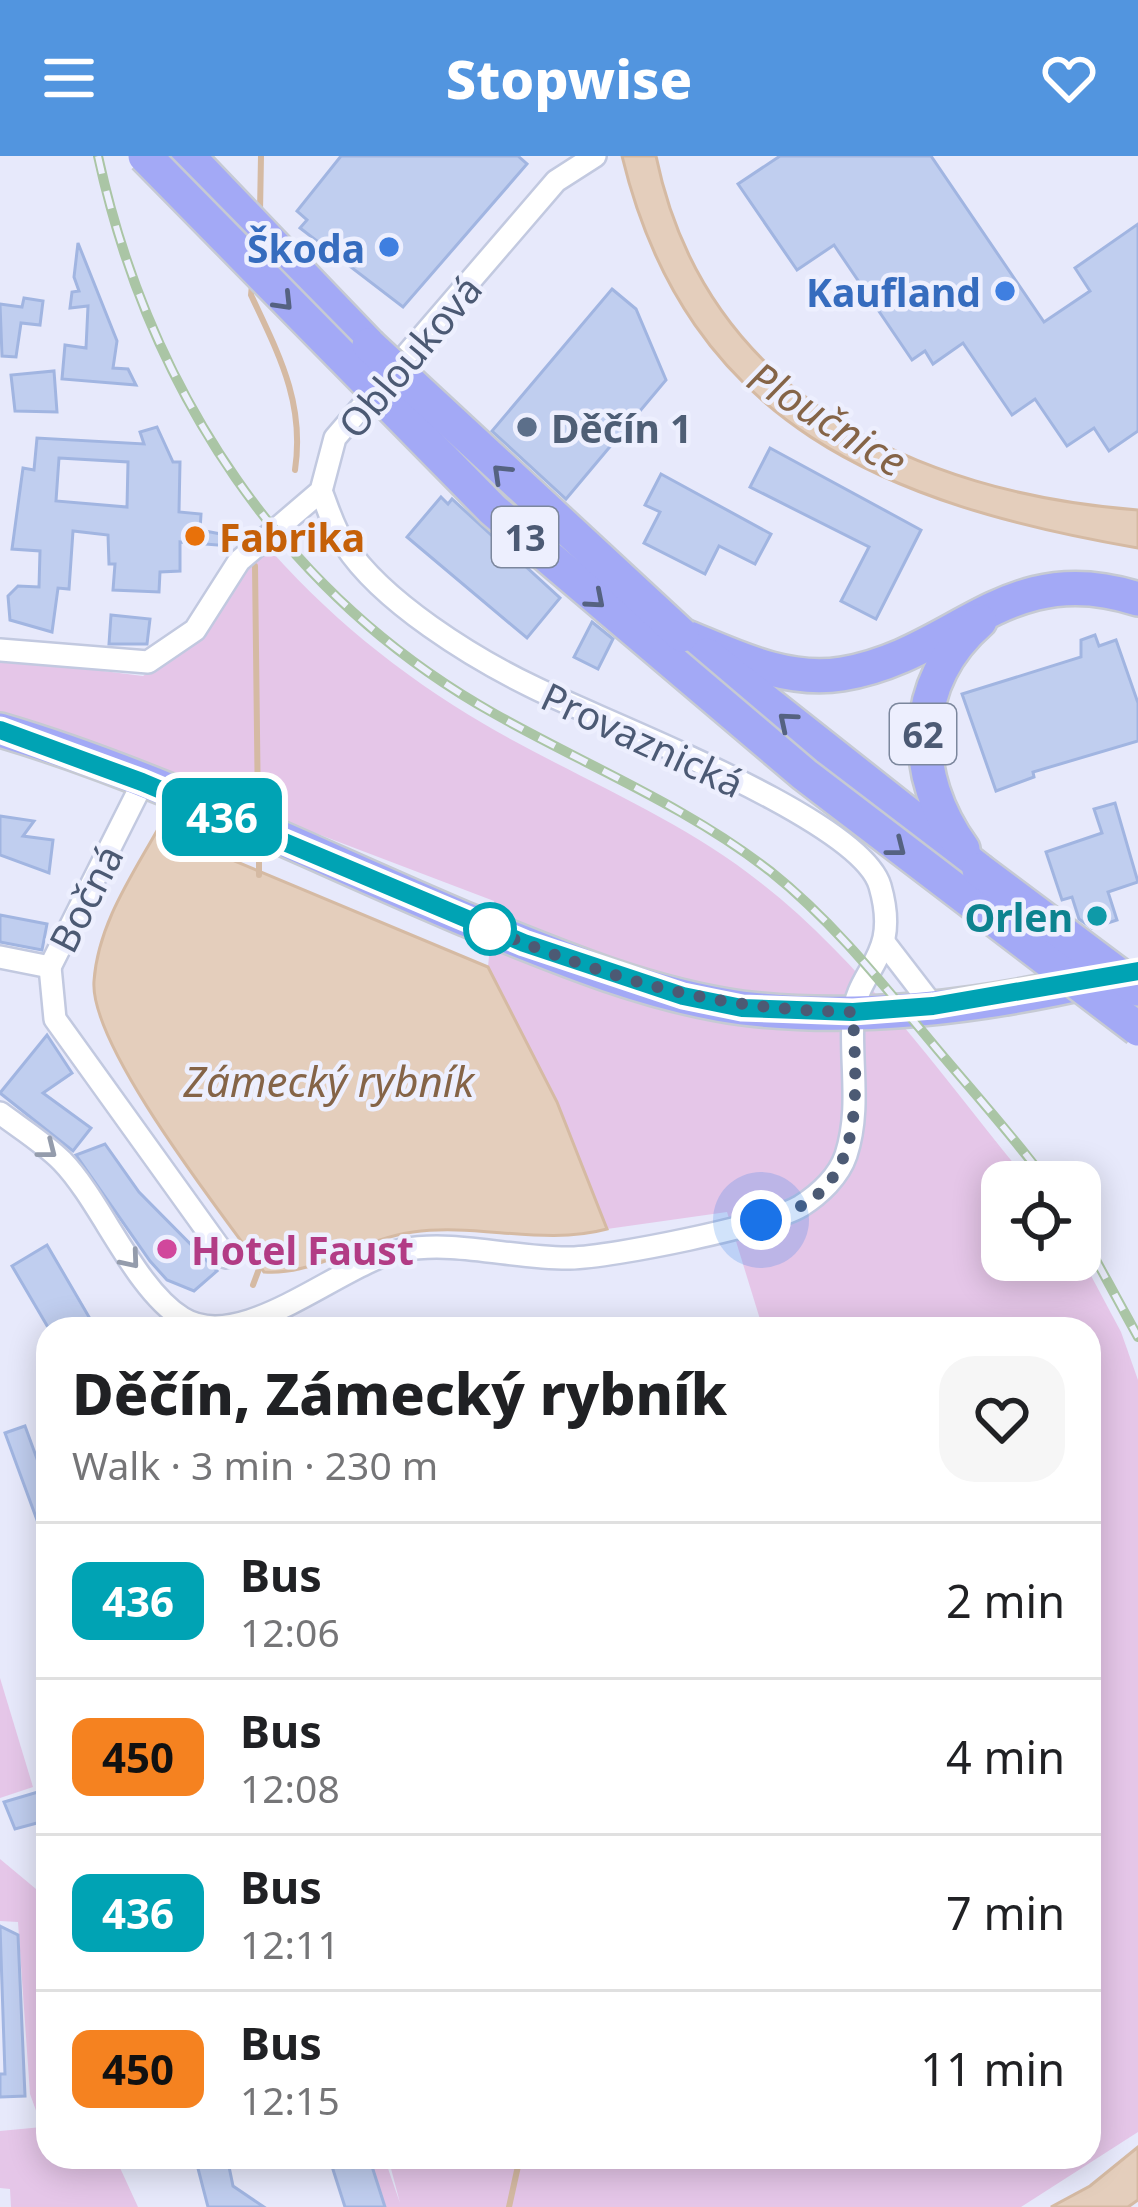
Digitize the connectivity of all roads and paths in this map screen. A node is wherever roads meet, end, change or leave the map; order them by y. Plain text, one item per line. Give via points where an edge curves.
1 (145, 156) edge
2 (188, 156) edge
3 (594, 157) edge
4 (321, 491) junction
5 (1138, 599) edge
6 (995, 609) junction
7 (682, 635) junction
8 (0, 650) edge
9 (0, 730) edge
10 (142, 782) junction
11 (979, 870) junction
12 (886, 945) junction
13 (0, 957) edge
14 (50, 967) junction
15 (1138, 971) edge
16 (1138, 989) edge
17 (933, 1006) junction
18 (853, 1012) junction
19 (1138, 1029) edge
20 (0, 1112) edge
21 (226, 1257) dead end
22 (180, 1317) edge
23 (261, 1317) edge

1 -> 19 main road, 13, bridge via 510,524 805,775
7 -> 2 main road, 13, bridge via 369,346
3 - 4 street, Oblouková via 556,182 335,438
4 - 8 street via 239,561 196,630 148,662
4 - 12 street, Provaznická via 344,544 442,634 860,851 880,884
5 - 6 main road, 62 via 1059,586
6 - 7 main road via 842,674 787,674
6 - 11 main road, 62 via 945,662 923,733 932,796
11 -> 7 main road, 13
9 - 10 main road
10 - 14 street, Bočná
10 - 18 main road via 524,943 683,996 742,1008
11 - 16 main road, 13, bridge
12 - 17 street
12 - 18 street
13 - 14 street, Bočná
14 - 21 street via 56,1019
15 - 17 main road
17 - 18 main road
23 -> 18 street via 402,1250 573,1258 799,1208 845,1158 856,1083
20 -> 22 street via 64,1162 124,1253

